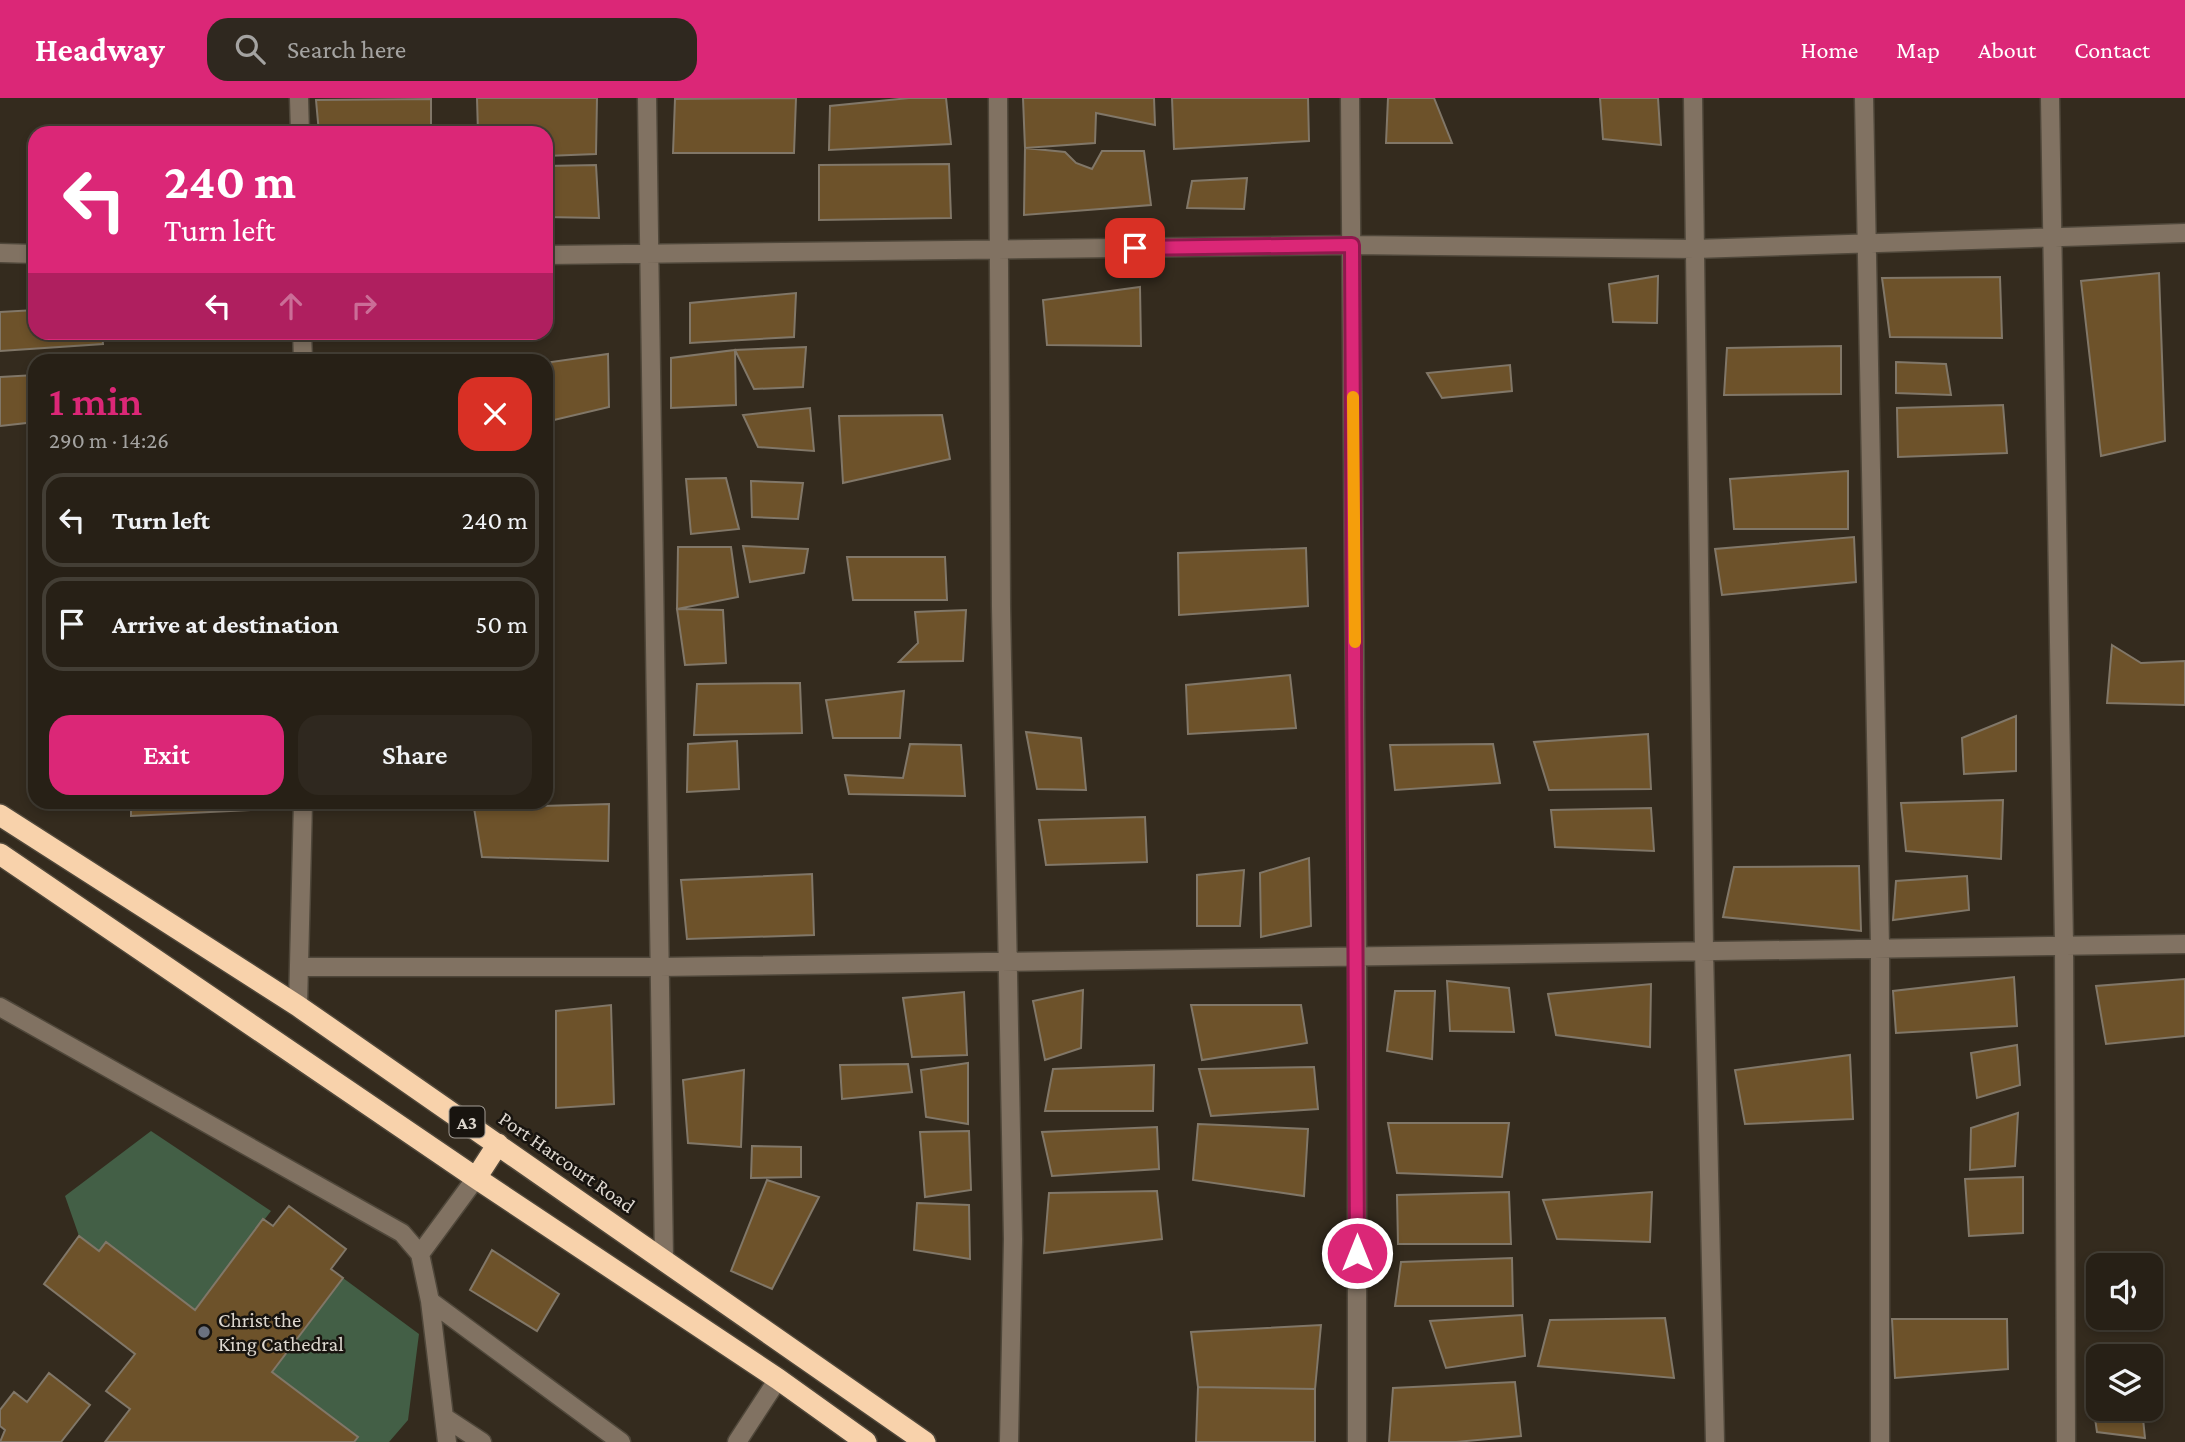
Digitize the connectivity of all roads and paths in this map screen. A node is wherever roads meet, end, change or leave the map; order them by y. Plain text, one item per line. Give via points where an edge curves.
1 (299, 98) edge
2 (647, 98) edge
3 (998, 98) edge
4 (1350, 98) edge
5 (1693, 98) edge
6 (1864, 98) edge
7 (2050, 98) edge
8 (300, 126) edge
9 (2185, 233) edge
10 (2052, 235) junction
11 (1865, 243) junction
12 (1352, 245) junction
13 (1695, 249) junction
14 (1000, 251) junction
15 (0, 253) edge
16 (28, 254) edge
17 (553, 255) edge
18 (649, 255) junction
19 (303, 809) edge
20 (0, 815) edge
21 (0, 854) edge
22 (2064, 944) junction
23 (2185, 944) edge
24 (1880, 947) junction
25 (1704, 950) junction
26 (1357, 957) junction
27 (1008, 963) junction
28 (300, 967) junction
29 (660, 967) junction
30 (298, 1006) junction
31 (0, 1007) edge
32 (498, 1144) junction
33 (475, 1178) junction
34 (420, 1254) junction
35 (664, 1260) junction
36 (430, 1301) junction
37 (778, 1379) junction
38 (444, 1417) junction
39 (447, 1442) edge
40 (482, 1442) edge
41 (621, 1442) edge
42 (737, 1442) edge
43 (866, 1442) edge
44 (925, 1442) edge
45 (1009, 1442) edge
46 (1357, 1442) edge
47 (1715, 1442) edge
48 (1880, 1442) edge
49 (2066, 1442) edge

1 - 8 street
2 - 18 street
3 - 14 street
4 - 12 street
5 - 13 street
6 - 11 street
7 - 10 street
9 - 10 street
10 - 11 street
10 - 22 street
11 - 13 street
11 - 24 street
12 - 13 street
12 - 14 street
12 - 26 street
13 - 25 street
14 - 18 street
14 - 27 street
15 - 16 street
17 - 18 street
18 - 29 street
19 - 28 street
20 - 30 highway, Port Harcourt Road / A3
21 - 33 highway, A3
22 - 23 street
22 - 24 street
22 - 49 street
24 - 25 street
24 - 48 street
25 - 26 street
25 - 47 street
26 - 27 street
26 - 46 street
27 - 29 street
27 - 45 street via 1013,1239
28 - 29 street
28 - 30 street
29 - 35 street
30 - 32 highway, Port Harcourt Road / A3
31 - 34 street via 402,1233
32 - 33 highway
32 - 35 highway, Port Harcourt Road / A3
33 - 34 street
33 - 37 highway, A3
34 - 36 street
35 - 44 highway, Port Harcourt Road / A3
36 - 38 street
36 - 41 street
37 - 42 street
37 - 43 highway, A3
38 - 39 street
38 - 40 street

